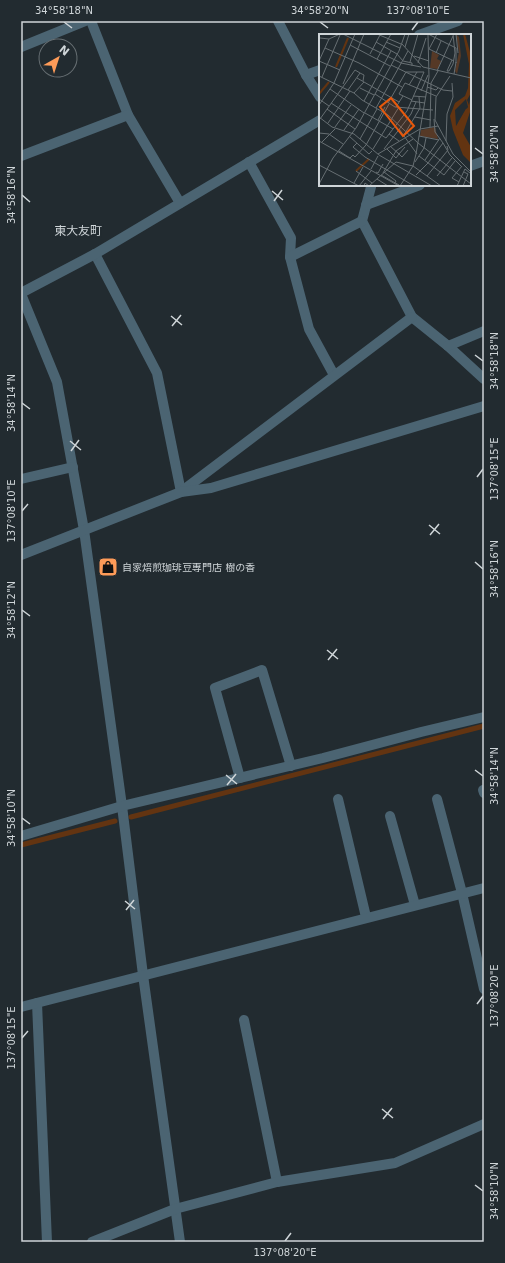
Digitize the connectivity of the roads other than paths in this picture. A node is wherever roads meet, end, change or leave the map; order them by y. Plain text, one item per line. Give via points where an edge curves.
1 (84, 21) edge
2 (91, 21) edge
3 (278, 21) edge
4 (458, 21) edge
5 (422, 34) edge
6 (21, 47) edge
7 (319, 70) edge
8 (306, 75) junction
9 (319, 96) edge
10 (128, 115) junction
11 (319, 121) edge
12 (21, 156) edge
13 (484, 161) edge
14 (249, 162) junction
15 (471, 166) edge
16 (370, 186) edge
17 (417, 186) edge
18 (180, 203) junction
19 (366, 205) junction
20 (362, 221) junction
21 (95, 254) junction
22 (290, 257) junction
23 (21, 294) edge
24 (412, 318) junction
25 (484, 331) edge
26 (448, 346) junction
27 (334, 375) junction
28 (484, 379) edge
29 (484, 406) edge
30 (73, 466) junction
31 (21, 479) edge
32 (181, 492) junction
33 (84, 530) junction
34 (21, 554) edge
35 (484, 717) edge
36 (291, 766) junction
37 (240, 778) junction
38 (338, 799) dead end
39 (437, 799) dead end
40 (122, 806) junction
41 (390, 816) dead end
42 (21, 836) edge
43 (484, 888) edge
44 (462, 893) junction
45 (415, 905) junction
46 (366, 917) junction
47 (143, 975) junction
48 (484, 989) edge
49 (37, 1002) junction
50 (21, 1007) edge
51 (244, 1020) dead end
52 (484, 1124) edge
53 (277, 1182) junction
54 (175, 1209) junction
55 (47, 1242) edge
56 (92, 1242) edge
57 (180, 1242) edge

1 - 6 street
2 - 10 street
3 - 8 street
4 - 5 street
7 - 8 street
8 - 9 street
10 - 12 street
10 - 18 street
11 - 14 street
13 - 15 street
14 - 18 street
14 - 22 street via 291,238
16 - 19 street
17 - 19 street
18 - 21 street
19 - 20 street
20 - 22 street
20 - 24 street
21 - 23 street
21 - 32 street via 157,373
22 - 27 street via 309,329
23 - 30 street via 57,382
24 - 26 street
24 - 27 street
25 - 26 street
26 - 28 street
27 - 32 street
29 - 32 street via 211,488
30 - 31 street
30 - 33 street
32 - 33 street
33 - 34 street
33 - 40 street
35 - 36 street
36 - 37 street
36 - 37 street via 262,670 215,688
37 - 40 street
38 - 46 street
39 - 44 street
40 - 42 street
40 - 47 street
41 - 45 street
43 - 44 street
44 - 45 street
44 - 48 street
45 - 46 street
46 - 47 street
47 - 49 street
47 - 54 street
49 - 50 street
49 - 55 street
51 - 53 street
52 - 53 street via 395,1163
53 - 54 street
54 - 56 street
54 - 57 street

